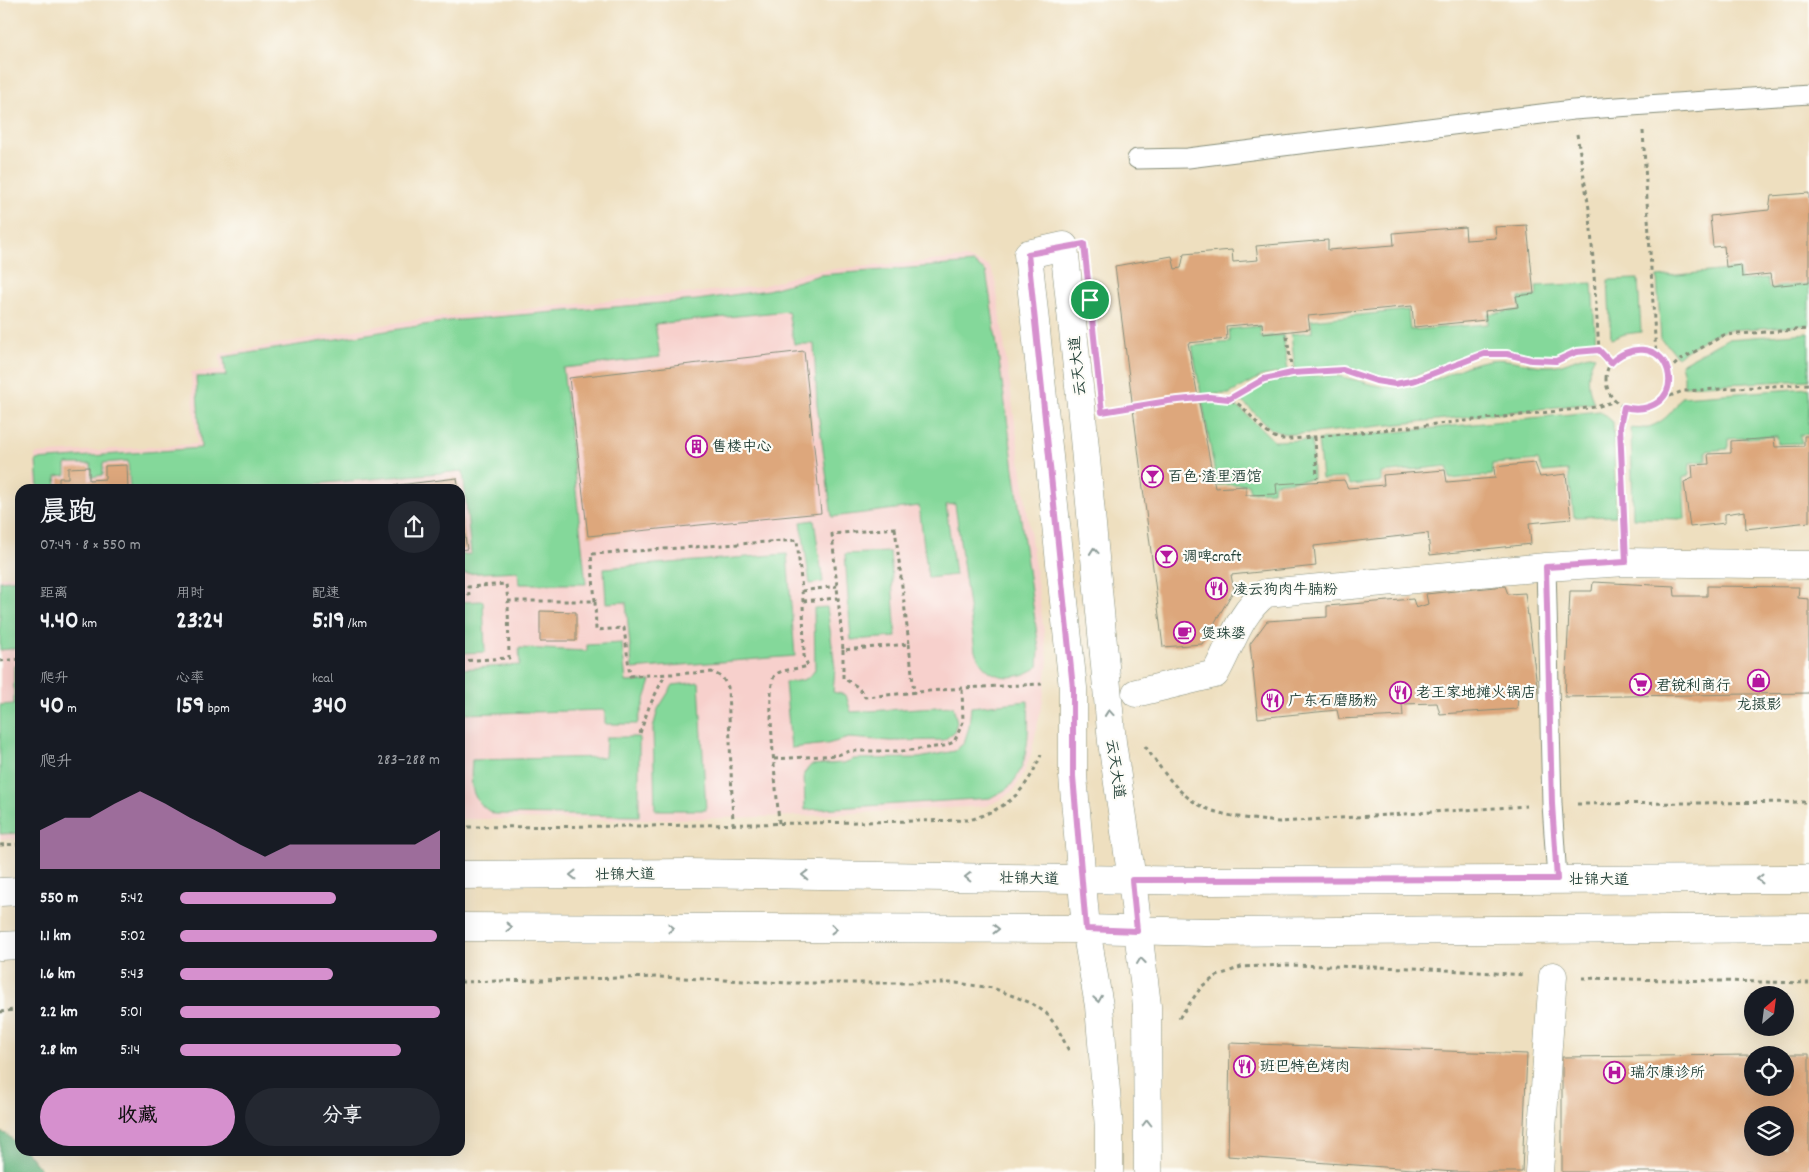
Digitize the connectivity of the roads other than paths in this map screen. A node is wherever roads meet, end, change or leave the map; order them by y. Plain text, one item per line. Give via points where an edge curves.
1 (1809, 94) edge
2 (1137, 159) dead end
3 (1809, 565) edge
4 (1546, 567) junction
5 (1136, 693) road end
6 (465, 875) edge
7 (1082, 879) junction
8 (1557, 879) junction
9 (1809, 879) edge
10 (1132, 880) junction
11 (15, 891) edge
12 (0, 892) edge
13 (465, 927) edge
14 (1809, 928) edge
15 (1086, 929) junction
16 (1137, 931) junction
17 (15, 945) edge
18 (0, 946) edge
19 (1553, 976) road end
20 (1109, 1172) edge
21 (1148, 1172) edge
22 (1539, 1172) edge

1 - 2 lane via 1573,110 1188,158
3 - 4 main road via 1626,562
4 - 5 main road via 1266,592 1252,603 1239,623 1215,674
4 - 8 lane
7 -> 6 main road, 壮锦大道 via 686,873
7 - 10 main road, 壮锦大道
10 -> 7 main road, 云天大道 via 1112,742 1064,246 1028,254 1073,688 1073,776
7 - 15 main road, 云天大道
9 -> 8 main road, 壮锦大道
8 - 10 main road, 壮锦大道
10 - 16 main road, 云天大道
11 - 12 main road
13 -> 15 main road
14 - 16 main road
15 - 16 main road
15 -> 20 main road, 云天大道 via 1099,1006 1109,1128
21 -> 16 main road, 云天大道 via 1147,1006
17 - 18 main road
19 - 22 main road

